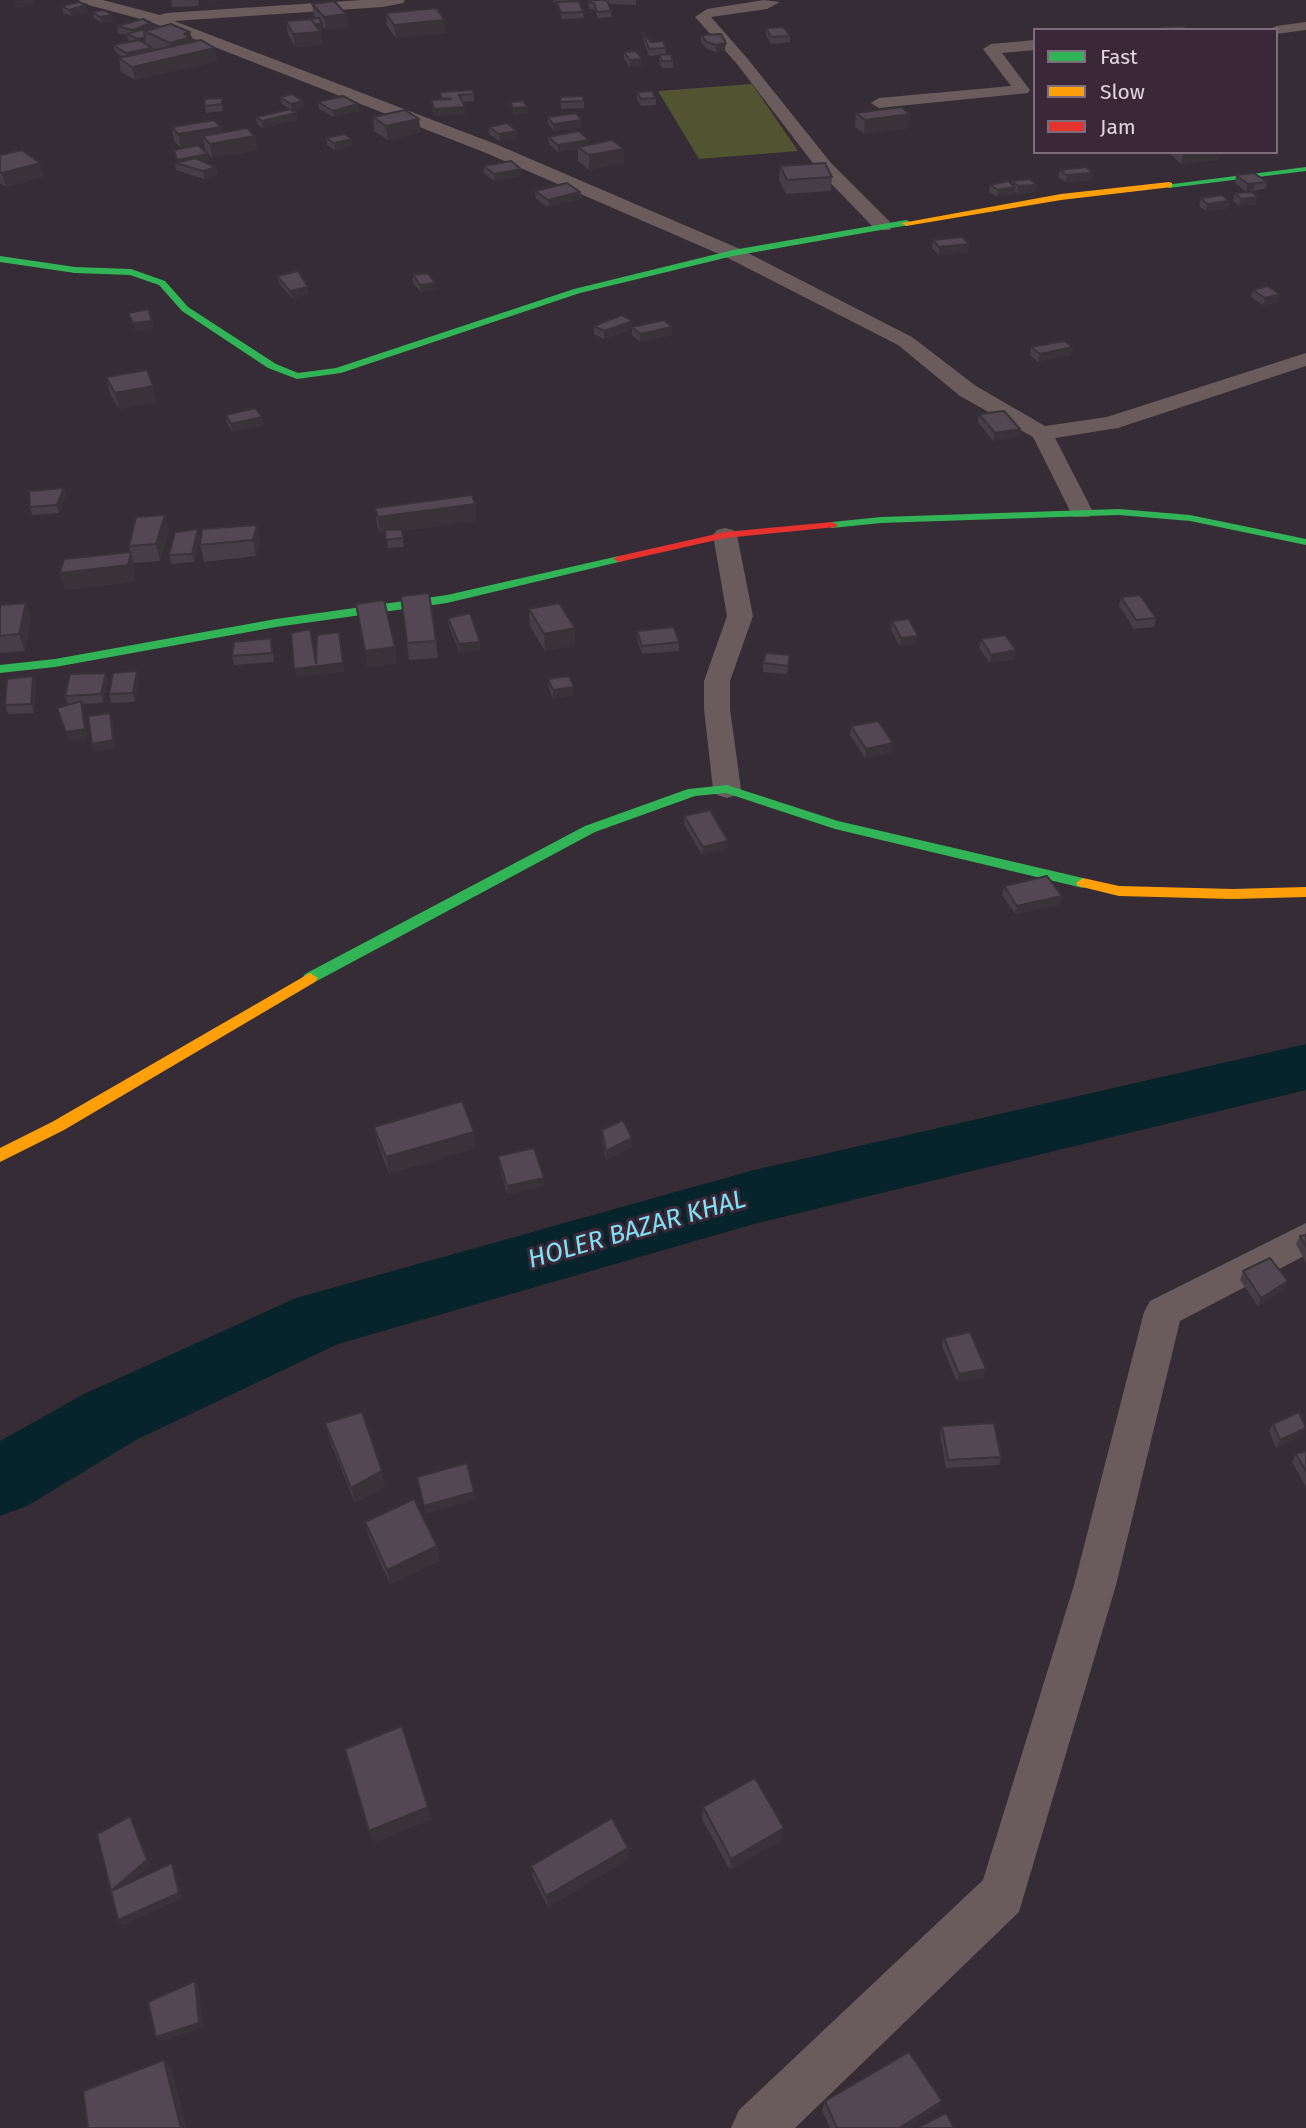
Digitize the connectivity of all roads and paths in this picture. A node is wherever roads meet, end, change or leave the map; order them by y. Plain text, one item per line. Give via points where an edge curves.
1 (86, 0) edge
2 (398, 0) edge
3 (771, 0) edge
4 (153, 18) junction
5 (1306, 26) edge
6 (1278, 30) edge
7 (1033, 45) edge
8 (879, 103) dead end
9 (1306, 169) edge
10 (883, 226) junction
11 (733, 253) junction
12 (0, 259) edge
13 (1306, 359) edge
14 (1042, 433) junction
15 (1081, 512) junction
16 (725, 535) junction
17 (1306, 542) edge
18 (0, 669) edge
19 (727, 789) junction
20 (1306, 892) edge
21 (0, 1156) edge
22 (1306, 1238) edge
23 (757, 2128) edge

1 - 4 street
2 - 4 street
3 - 10 street via 767,5 702,17 825,167
4 - 11 street via 492,149
5 - 6 street
7 - 8 street via 991,49 1022,88 1017,92
9 - 10 street via 1061,197
10 - 11 street
11 - 12 street via 577,291 337,371 297,376 272,366 185,309 162,283 131,272 75,270
11 - 14 street via 905,341 968,391
13 - 14 street via 1110,423
14 - 15 street
15 - 16 street via 881,520
15 - 17 street via 1189,518
16 - 18 street via 447,598
16 - 19 street via 740,616 717,681
19 - 20 street via 835,825 1119,891
19 - 21 street via 693,792 590,828 346,957
22 - 23 street via 1163,1312 1095,1585 1002,1895

